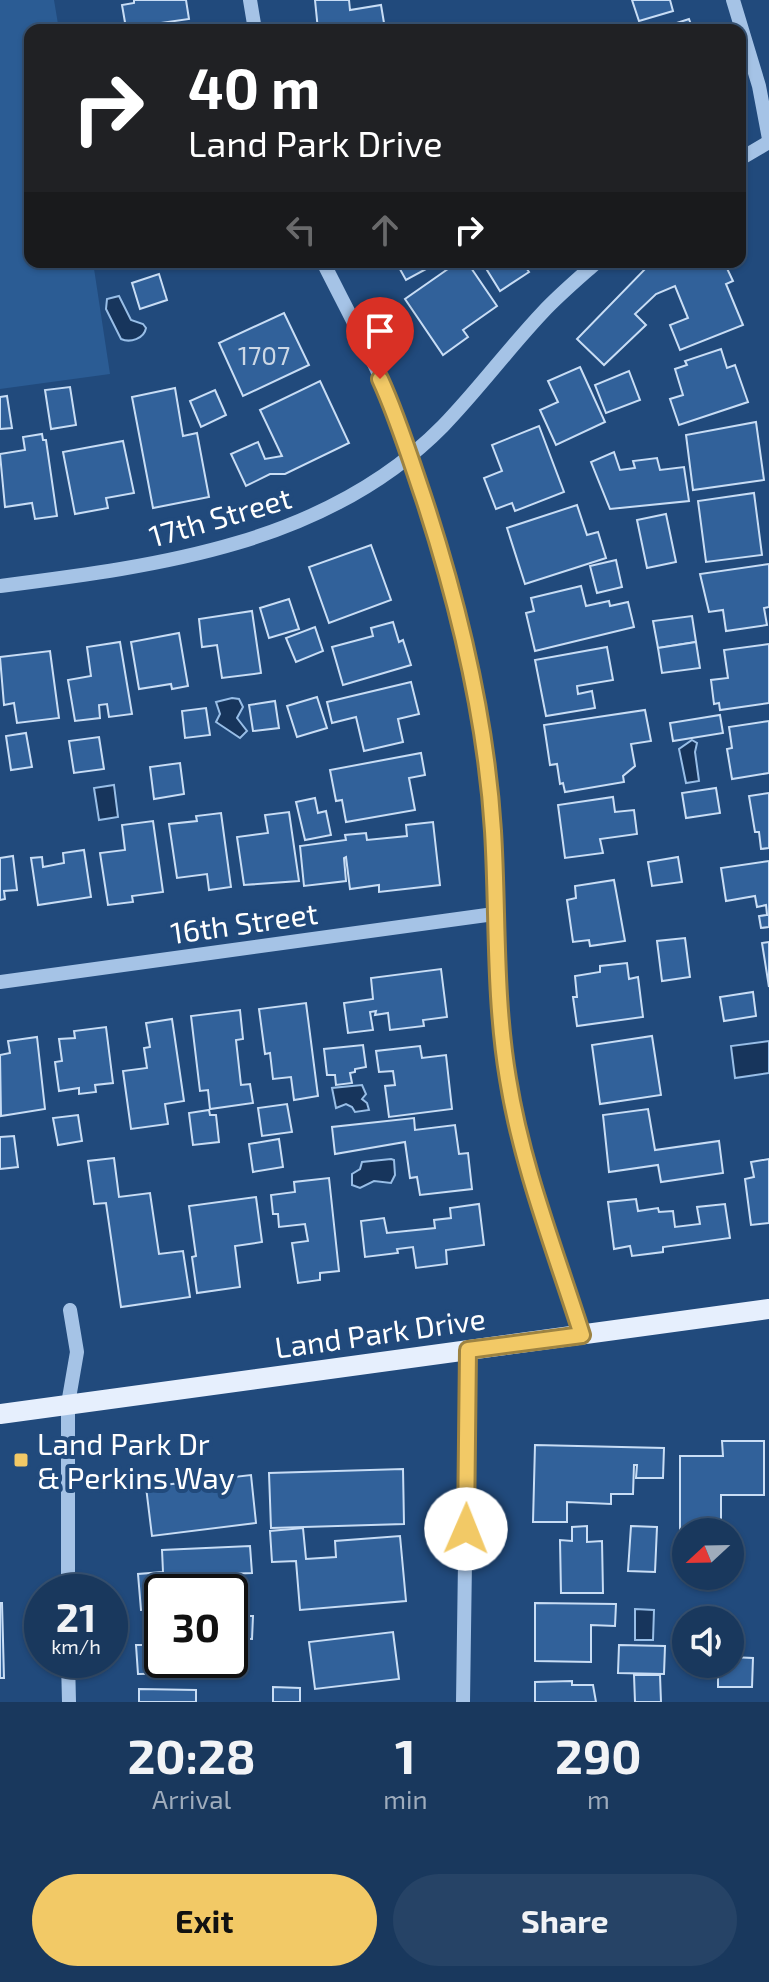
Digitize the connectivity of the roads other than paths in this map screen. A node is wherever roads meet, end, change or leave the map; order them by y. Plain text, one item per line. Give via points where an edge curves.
1 (250, 0) edge
2 (733, 0) edge
3 (254, 24) edge
4 (740, 24) edge
5 (746, 43) edge
6 (769, 140) edge
7 (746, 155) edge
8 (326, 268) edge
9 (590, 268) edge
10 (409, 455) junction
11 (0, 586) edge
12 (494, 914) junction
13 (0, 982) edge
14 (769, 1309) edge
15 (70, 1310) dead end
16 (582, 1335) junction
17 (468, 1350) junction
18 (68, 1404) junction
19 (0, 1414) edge
20 (68, 1574) edge
21 (68, 1678) edge
22 (69, 1702) edge
23 (463, 1702) edge

1 - 3 street
2 - 4 street
5 - 6 street
6 - 7 street
8 - 10 street via 390,401
9 - 10 street, 17th Street via 544,310 442,427
10 - 11 street, 17th Street via 348,498 240,543 107,572
10 - 12 street via 454,597 475,690 493,830
12 - 13 street, 16th Street
12 - 16 street via 501,1024 516,1121
14 - 16 main road, Land Park Drive
15 - 18 street via 77,1352
16 - 17 main road, Land Park Drive
17 - 18 main road, Land Park Drive
17 - 23 street
18 - 19 main road, Land Park Drive
18 - 20 street
21 - 22 street

